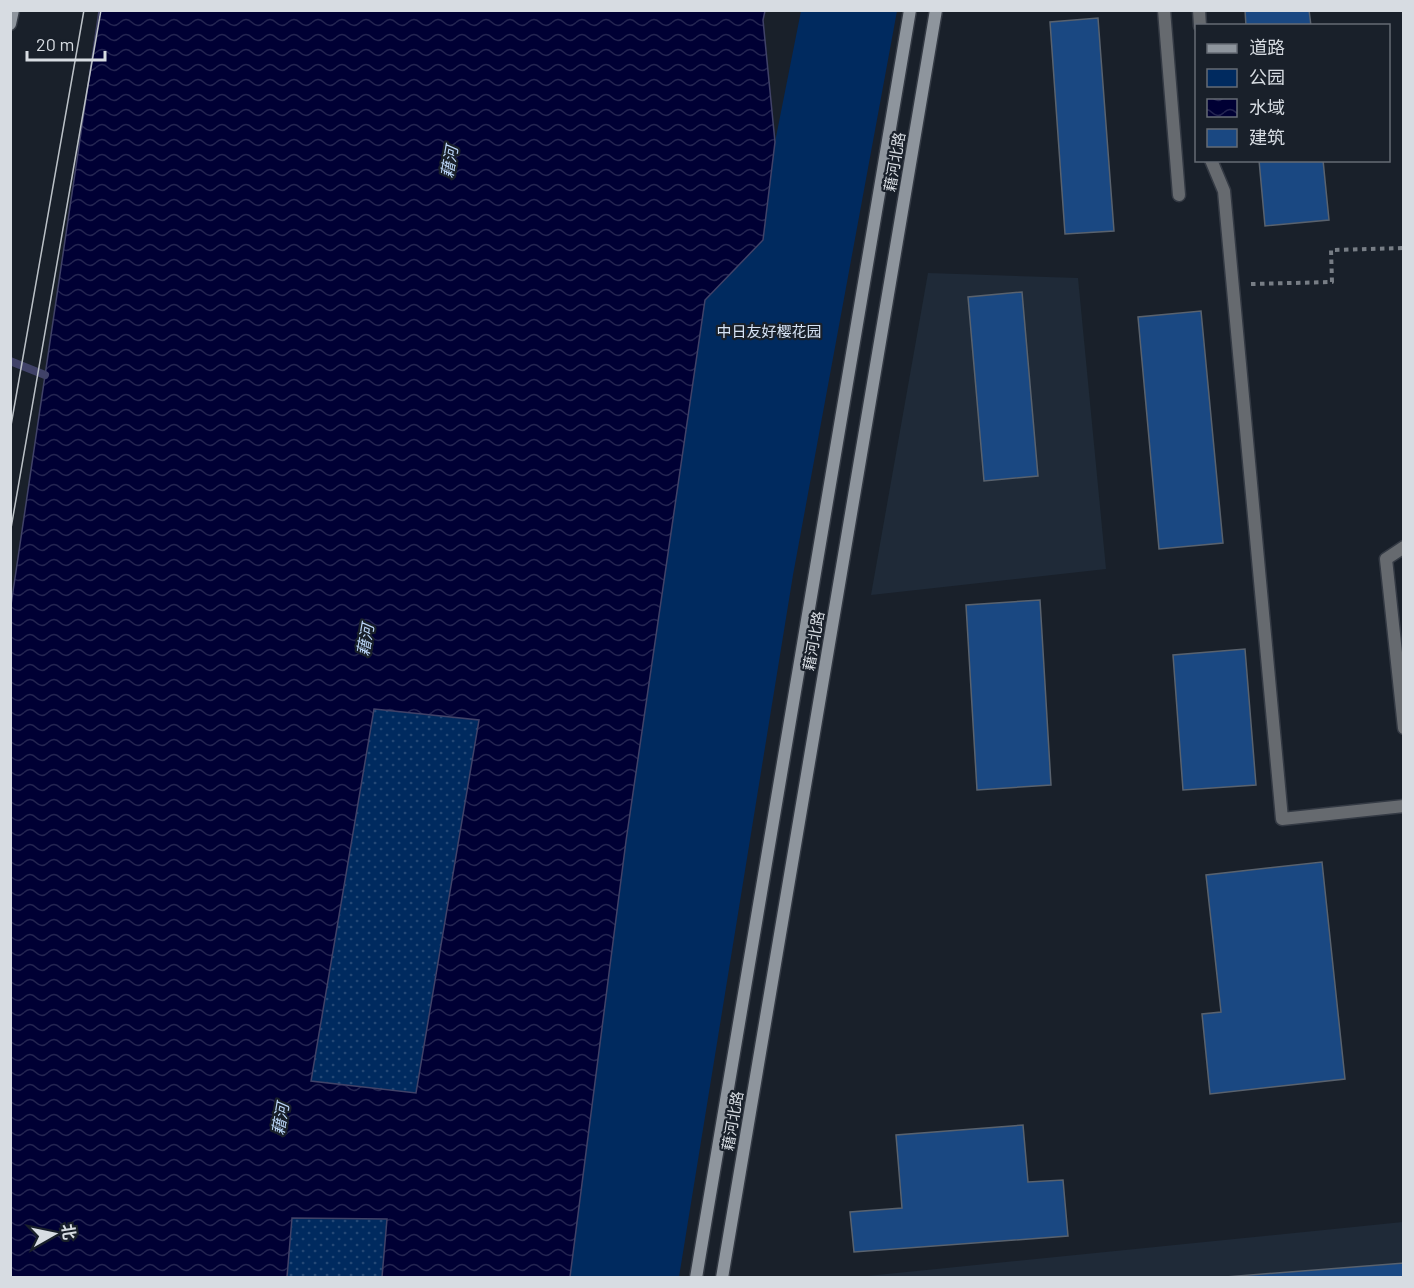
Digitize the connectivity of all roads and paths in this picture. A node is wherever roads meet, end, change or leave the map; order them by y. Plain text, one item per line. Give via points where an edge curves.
1 (13, 10) edge
2 (910, 10) edge
3 (936, 10) edge
4 (1164, 10) edge
5 (10, 24) edge
6 (1212, 162) edge
7 (1179, 195) dead end
8 (1404, 248) edge
9 (1232, 285) junction
10 (1404, 547) edge
11 (1404, 728) edge
12 (1404, 806) edge
13 (696, 1278) edge
14 (722, 1278) edge

1 - 5 main road
2 - 13 main road, 藉河北路
3 - 14 main road, 藉河北路
4 - 7 lane
6 - 9 lane via 1224,191
8 - 9 path via 1331,250 1332,282
9 - 12 lane via 1282,819
10 - 11 lane via 1386,559

